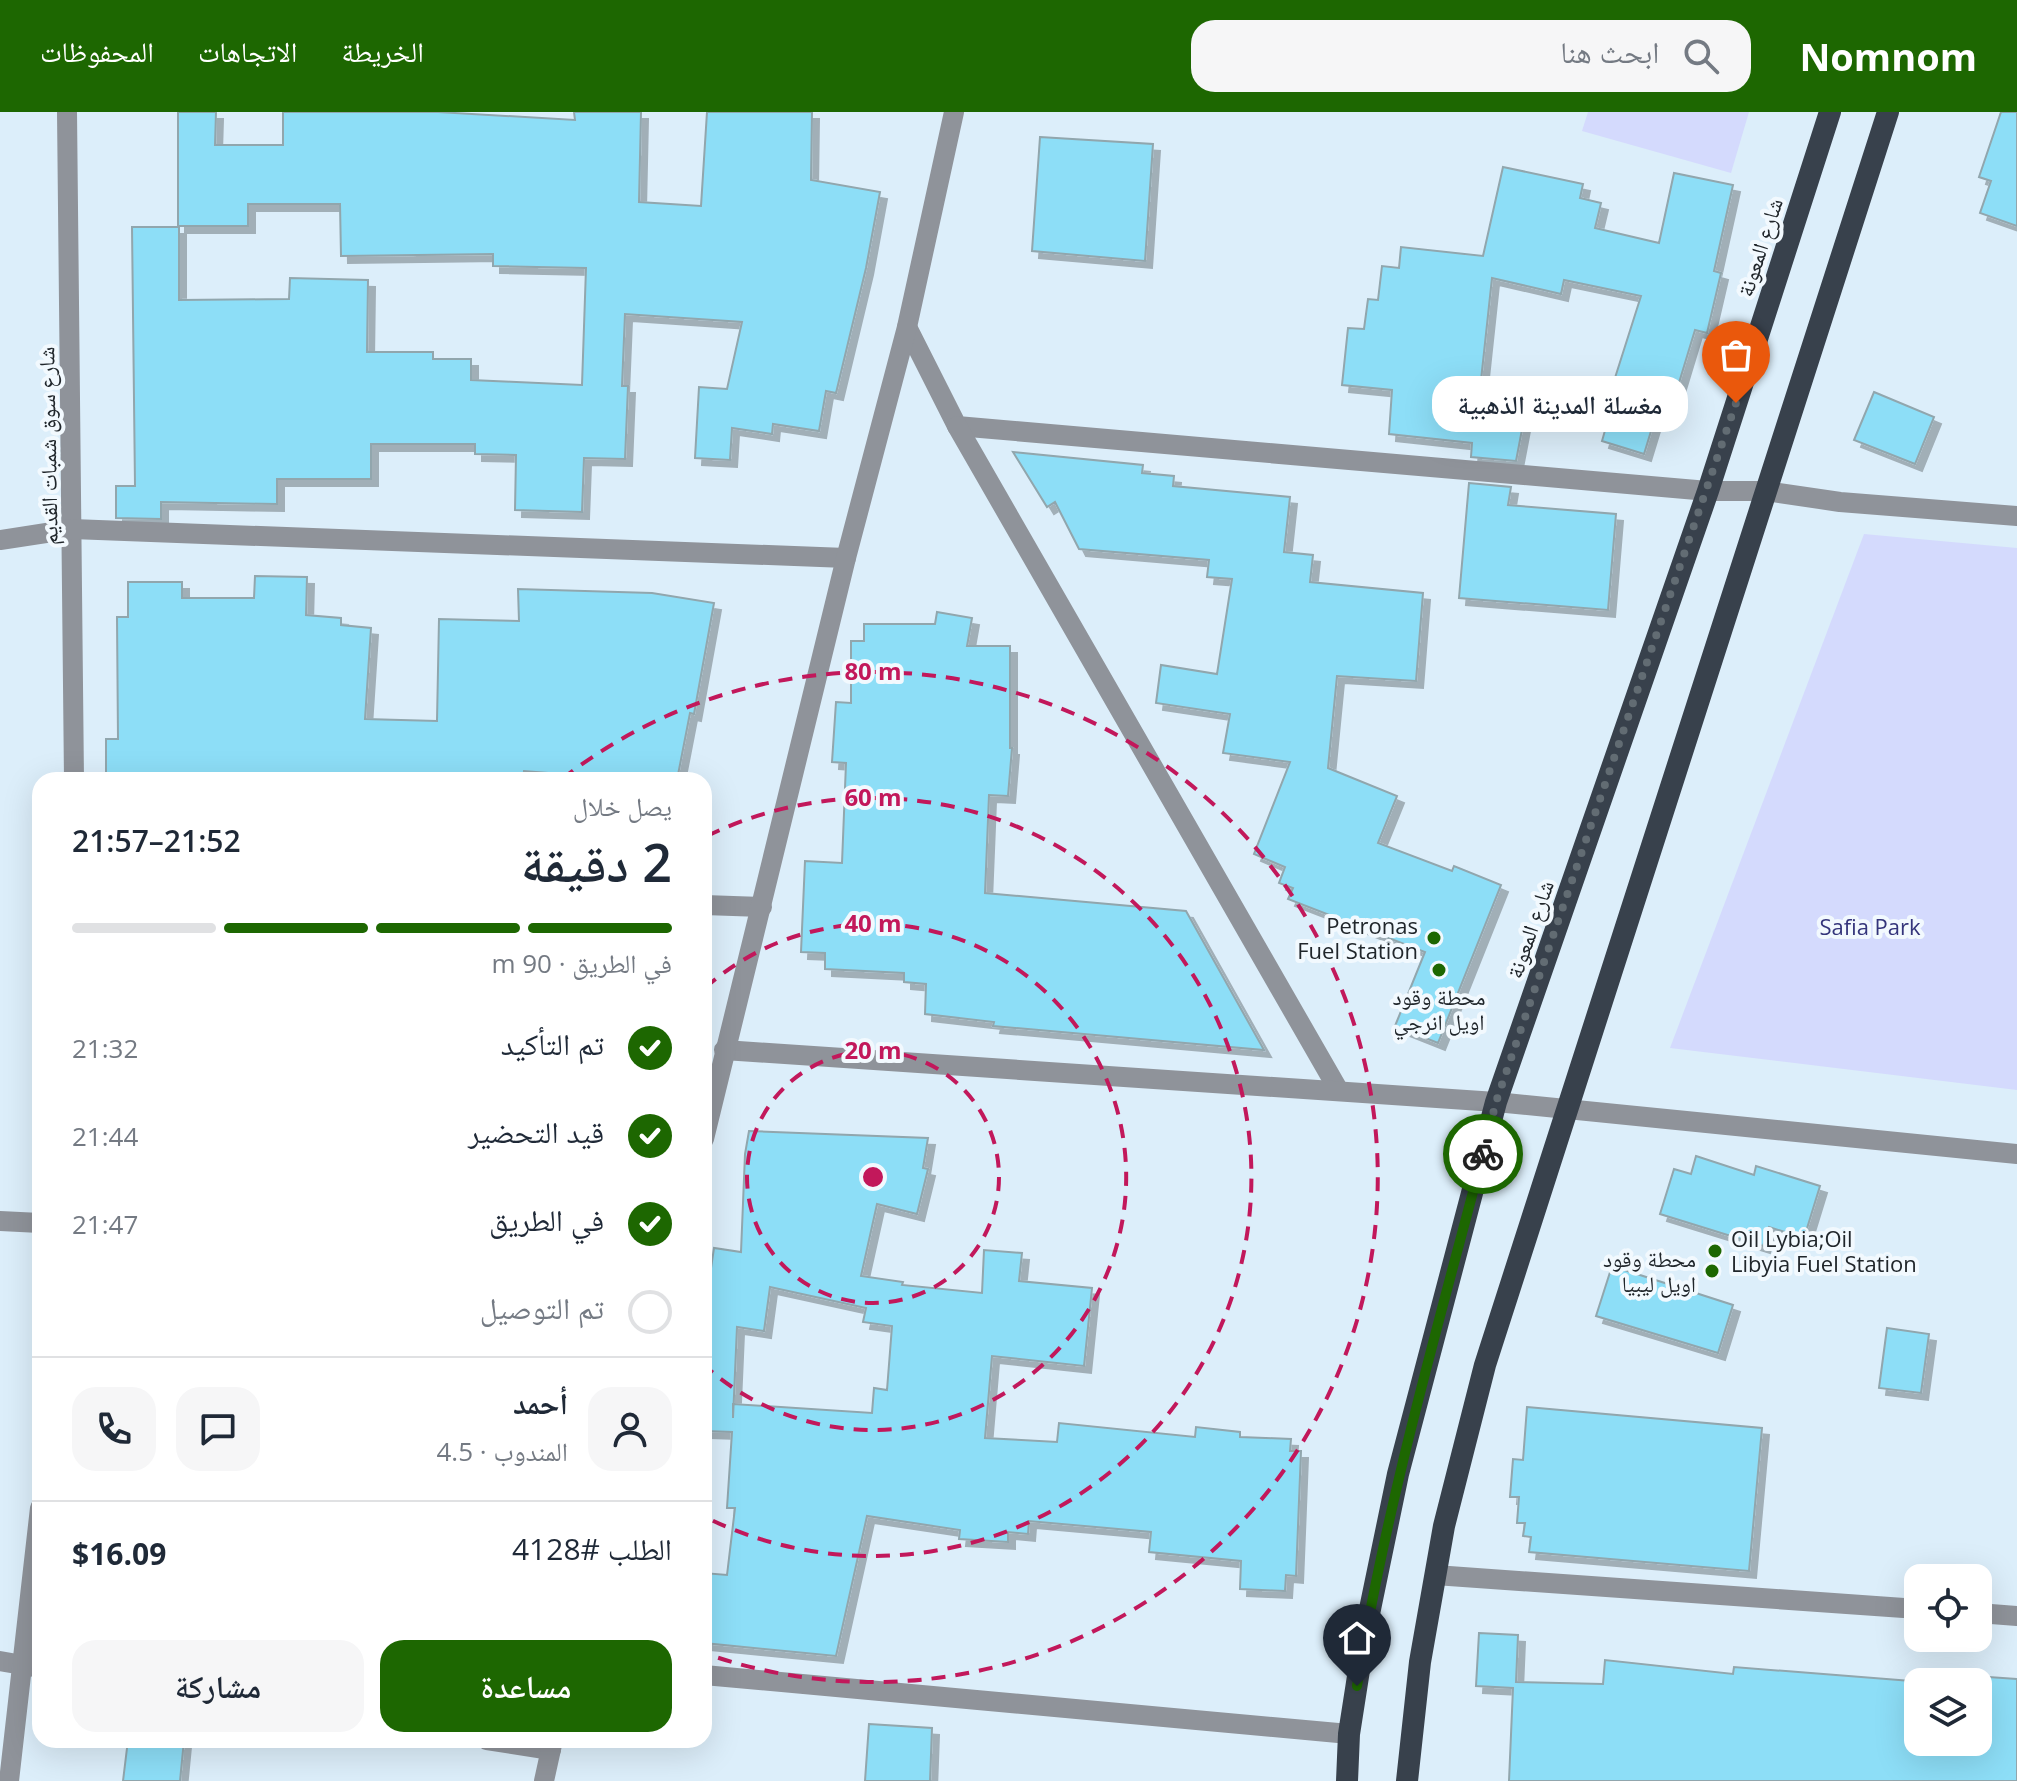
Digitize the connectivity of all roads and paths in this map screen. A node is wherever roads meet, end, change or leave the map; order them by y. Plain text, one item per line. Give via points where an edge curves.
1 (67, 112) edge
2 (954, 112) edge
3 (1830, 112) edge
4 (1888, 112) edge
5 (907, 327) junction
6 (957, 426) junction
7 (1708, 491) junction
8 (1766, 491) junction
9 (2017, 516) edge
10 (72, 529) junction
11 (0, 540) edge
12 (846, 558) junction
13 (74, 772) edge
14 (712, 905) edge
15 (762, 907) junction
16 (724, 1050) junction
17 (1339, 1091) junction
18 (1496, 1102) junction
19 (712, 1103) edge
20 (1569, 1108) junction
21 (2017, 1154) edge
22 (0, 1221) edge
23 (32, 1223) edge
24 (32, 1570) edge
25 (1435, 1575) junction
26 (1904, 1608) edge
27 (1992, 1614) edge
28 (2017, 1616) edge
29 (20, 1664) edge
30 (712, 1676) edge
31 (1349, 1734) junction
32 (551, 1748) edge
33 (9, 1781) edge
34 (544, 1781) edge
35 (1347, 1781) edge
36 (1407, 1781) edge

1 - 10 street, شارع سوق شمبات القديم
2 - 5 street
3 - 7 highway, شارع المعونة
4 - 8 highway
5 - 6 street
5 - 12 street
6 - 7 street
6 - 17 street
7 - 8 street
7 - 18 highway, شارع المعونة
8 - 9 street
8 - 20 highway
10 - 11 street
10 - 12 street
10 - 13 street, شارع سوق شمبات القديم
12 - 15 street
14 - 15 street
15 - 16 street
16 - 17 street
16 - 19 street
17 - 18 street
18 - 20 street
18 - 31 highway, شارع المعونة via 1398,1474
20 - 21 street
20 - 25 highway via 1485,1365
22 - 23 street
24 - 29 street
25 - 26 street
25 - 36 highway
27 - 28 street
29 - 33 street
30 - 31 street
31 - 35 highway, شارع المعونة
32 - 34 street

